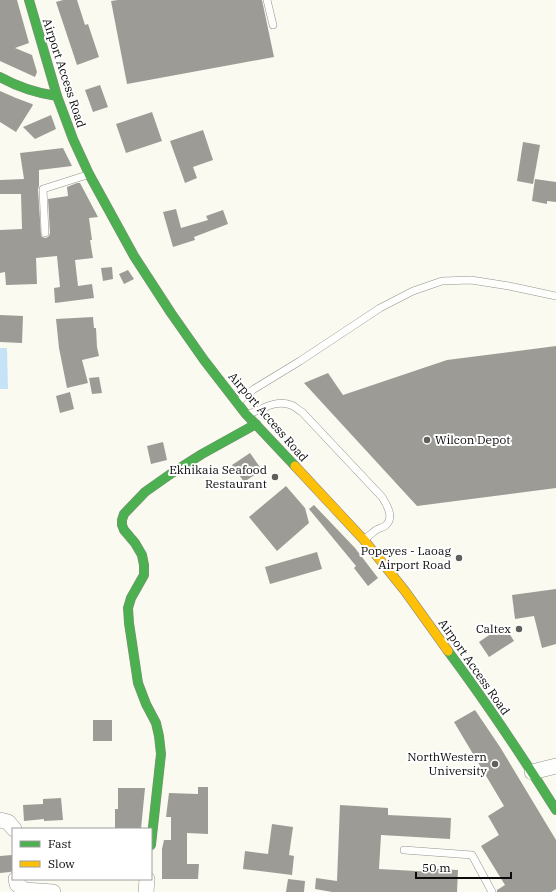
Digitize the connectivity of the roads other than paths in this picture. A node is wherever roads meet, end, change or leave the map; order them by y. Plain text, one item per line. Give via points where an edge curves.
1 (29, 0) edge
2 (267, 0) edge
3 (273, 25) dead end
4 (0, 77) edge
5 (56, 96) junction
6 (89, 174) junction
7 (45, 233) dead end
8 (556, 296) edge
9 (237, 403) junction
10 (247, 415) junction
11 (256, 424) junction
12 (364, 540) junction
13 (556, 766) edge
14 (532, 772) junction
15 (556, 810) edge
16 (0, 820) edge
17 (13, 828) edge
18 (152, 836) edge
19 (404, 850) dead end
20 (16, 880) edge
21 (148, 880) edge
22 (53, 892) edge
23 (146, 892) edge
24 (492, 892) edge

1 - 5 main road, Airport Access Road
2 - 3 lane
4 - 5 main road via 29,91
5 - 6 main road, Airport Access Road
6 - 7 lane via 43,189
6 - 9 main road, Airport Access Road via 134,256 171,314
8 - 9 lane via 472,280 442,281 412,291 380,308
9 - 10 main road, Airport Access Road
10 - 11 main road, Airport Access Road
10 - 12 lane via 280,403 291,405 302,412 376,491 388,506 389,522
11 - 12 main road, Airport Access Road
11 - 18 main road via 202,454 145,492 124,514 122,520 124,530 142,555 144,565 144,575 128,608 138,683 156,723 161,754
12 - 14 main road, Airport Access Road via 405,591 480,694
13 - 14 street
14 - 15 main road, Airport Access Road
16 - 17 street via 8,822
19 - 24 lane via 472,855
20 - 22 street via 24,890
21 - 23 street

